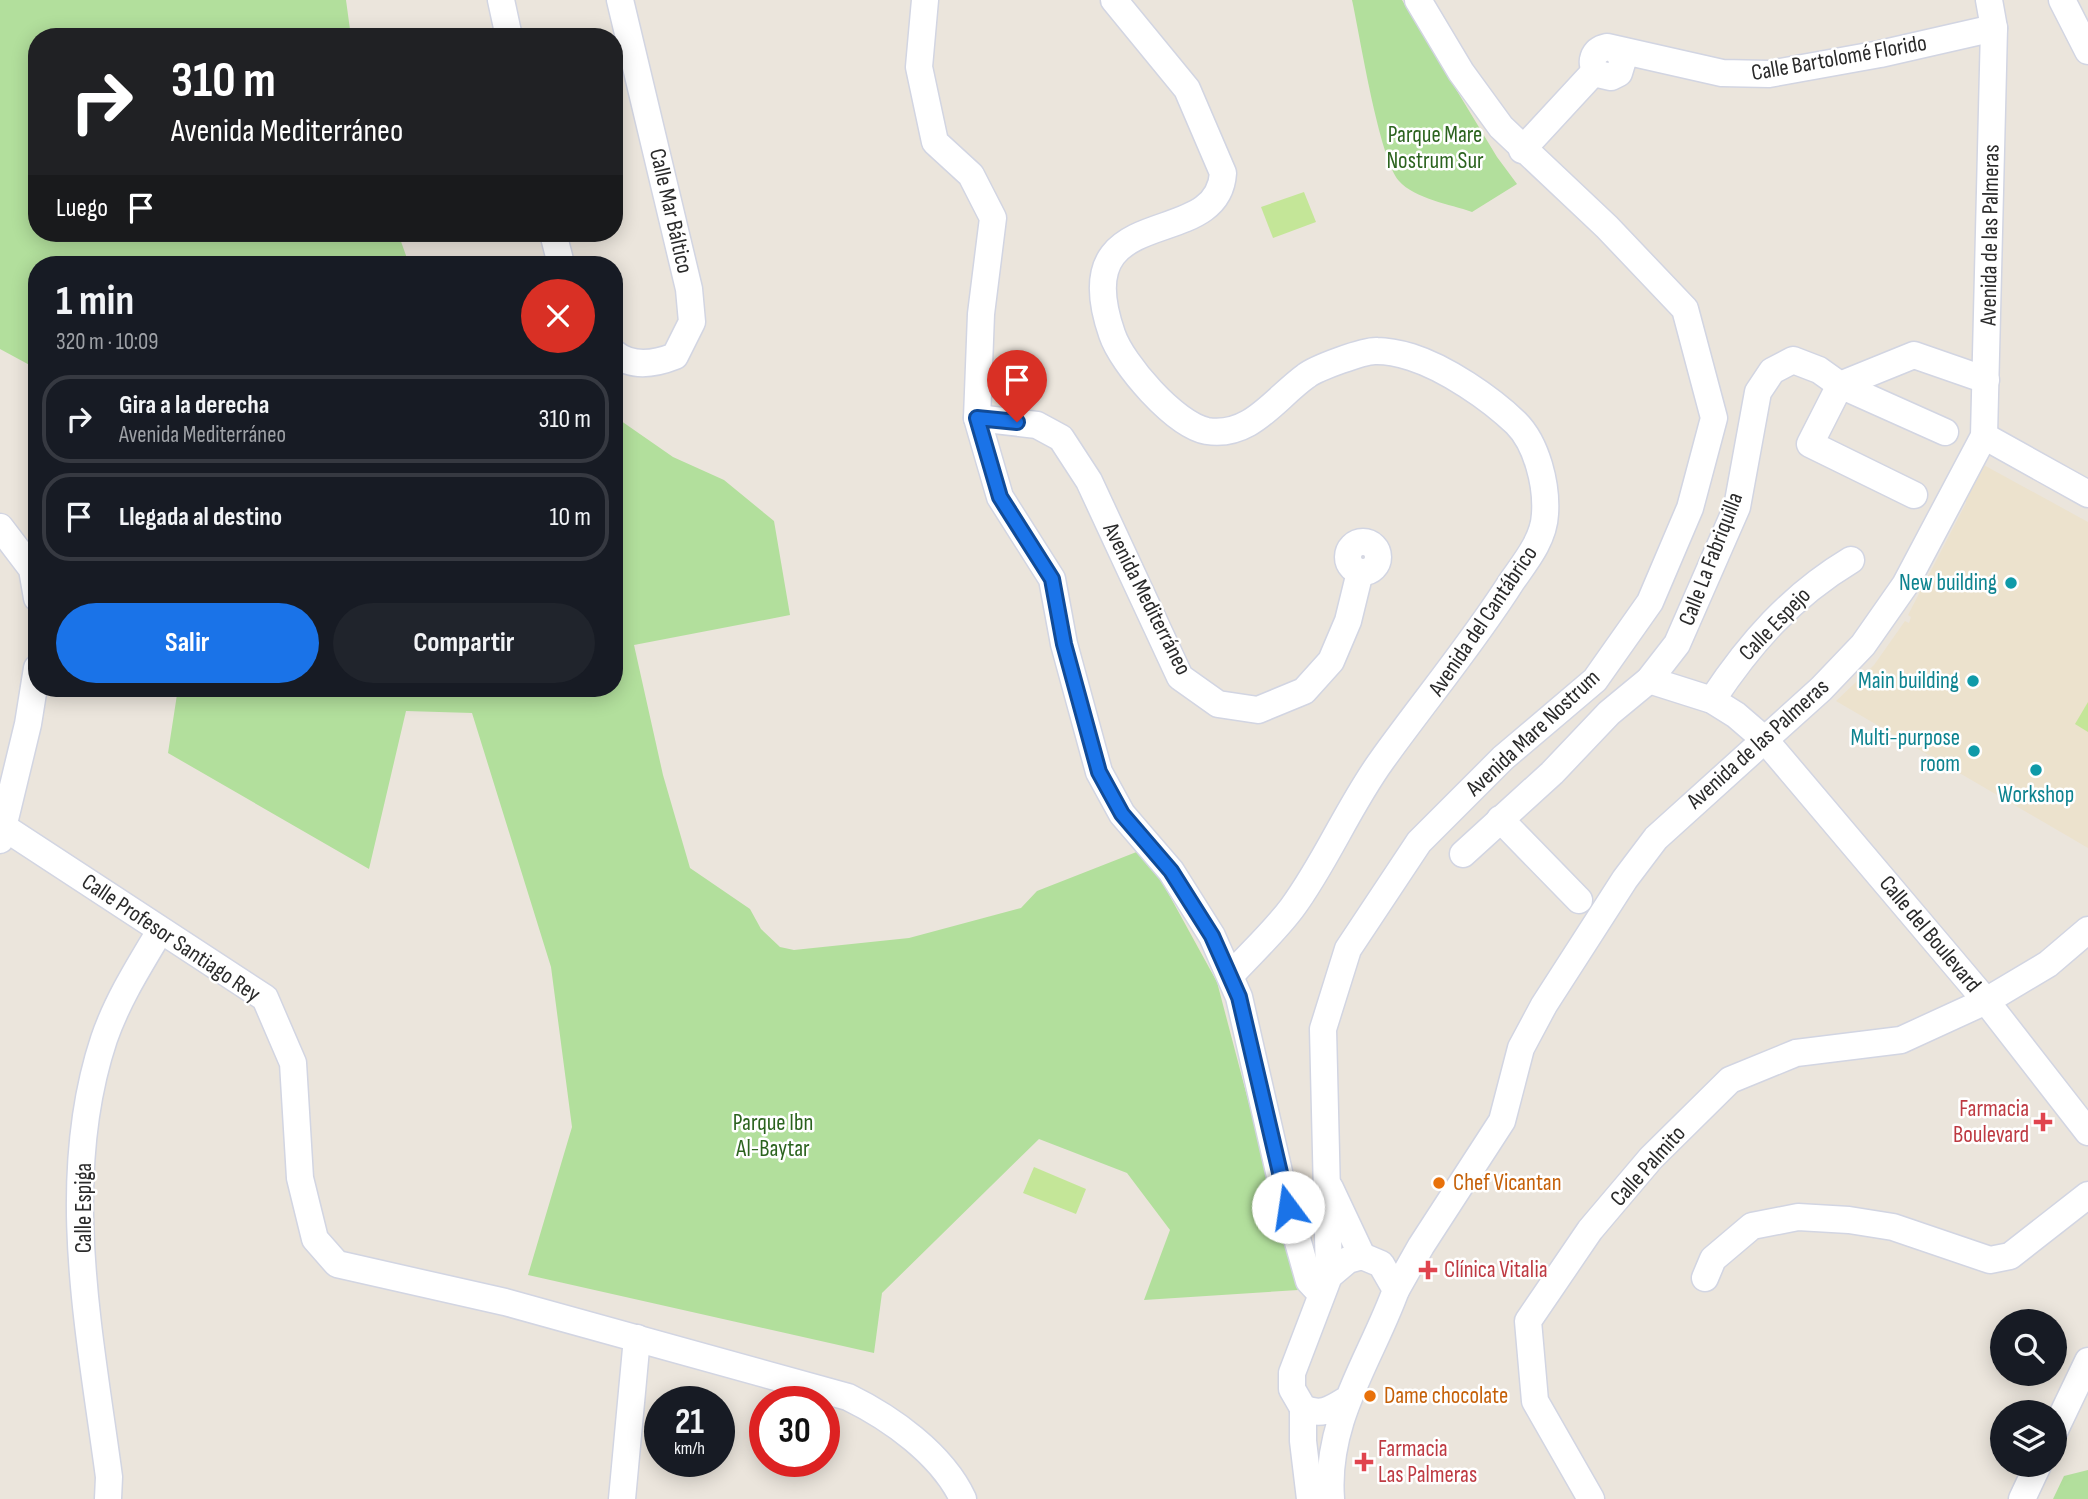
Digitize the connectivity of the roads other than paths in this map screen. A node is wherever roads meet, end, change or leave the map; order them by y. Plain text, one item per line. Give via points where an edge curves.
1 (501, 0) edge
2 (620, 0) edge
3 (925, 0) edge
4 (1114, 0) edge
5 (1418, 0) edge
6 (1989, 0) edge
7 (2062, 0) edge
8 (507, 28) edge
9 (1994, 28) junction
10 (2088, 51) edge
11 (1522, 150) junction
12 (623, 360) edge
13 (1986, 380) junction
14 (1840, 385) junction
15 (977, 418) junction
16 (1945, 432) dead end
17 (1984, 436) junction
18 (2088, 494) edge
19 (1914, 495) dead end
20 (0, 527) edge
21 (1850, 560) dead end
22 (28, 564) edge
23 (1360, 572) dead end
24 (1649, 680) junction
25 (32, 697) edge
26 (1712, 700) junction
27 (1765, 740) junction
28 (1500, 819) junction
29 (2, 834) edge
30 (1463, 854) dead end
31 (1579, 900) dead end
32 (2088, 930) edge
33 (160, 931) junction
34 (1231, 975) junction
35 (1986, 1001) junction
36 (2088, 1132) edge
37 (1325, 1176) junction
38 (1282, 1185) junction
39 (2088, 1195) edge
40 (1421, 1246) junction
41 (1371, 1260) junction
42 (1705, 1279) dead end
43 (1325, 1285) junction
44 (1396, 1290) junction
45 (638, 1338) junction
46 (2088, 1361) edge
47 (1346, 1400) junction
48 (2080, 1404) edge
49 (1303, 1408) junction
50 (2067, 1418) edge
51 (2032, 1477) edge
52 (108, 1499) edge
53 (622, 1499) edge
54 (963, 1499) edge
55 (1310, 1499) edge
56 (1331, 1499) edge
57 (1591, 1499) edge
58 (2022, 1499) edge

1 - 8 street
2 - 12 street, Calle Mar Báltico via 689,289 692,322 675,356 656,363
3 - 15 street via 919,67 935,142 971,176 993,218 981,314
4 - 34 street, Avenida del Cantábrico via 1187,89 1223,173 1210,204 1190,218 1123,243 1106,270 1104,292 1111,333 1142,382 1190,424 1216,431 1260,417 1308,374 1374,350 1412,358 1452,375 1518,425 1535,455 1543,486 1545,515 1538,542 1475,640 1381,761 1293,907
5 - 11 street, Avenida Mare Nostrum via 1479,100
6 - 9 street, Avenida de las Palmeras
7 - 10 street
9 - 11 street, Calle Bartolomé Florido via 1769,74 1722,73 1627,57 1607,47 1598,50 1592,62 1595,71
9 - 13 street, Avenida de las Palmeras
11 - 37 street, Avenida Mare Nostrum via 1607,227 1685,309 1714,418 1690,508 1650,602 1595,680 1503,758 1419,842 1348,949 1323,1029
13 - 14 street via 1914,355
13 - 17 street, Avenida de las Palmeras
14 - 16 street
14 - 19 street via 1810,444
14 - 24 street, Calle La Fabriquilla via 1794,360 1772,371 1758,392 1737,507 1677,644
15 - 23 street, Avenida Mediterráneo via 1037,425 1061,438 1089,481 1180,677 1218,704 1258,710 1304,691 1331,661 1348,621
15 - 34 street via 1000,497 1052,579 1064,644 1099,772 1122,814 1171,871
17 - 18 street
17 - 27 street, Avenida de las Palmeras via 1905,585 1863,645
20 - 22 street
21 - 26 street, Calle Espejo via 1823,576 1782,612 1751,644
24 - 26 street, Calle del Boulevard
24 - 28 street, Calle La Fabriquilla
25 - 29 street
26 - 27 street, Calle del Boulevard
27 - 35 street, Calle del Boulevard
27 - 40 street, Avenida de las Palmeras via 1656,838 1625,879 1521,1048 1502,1121
28 - 30 street, Calle La Fabriquilla
28 - 31 street
29 - 33 street, Calle Profesor Santiago Rey
32 - 35 street, Calle Palmito via 2048,964
33 - 45 street, Calle Profesor Santiago Rey via 265,998 293,1063 300,1178 315,1239 337,1264
33 - 52 street, Calle Espiga via 127,987 104,1040 85,1125 80,1230
34 - 38 street
35 - 36 street, Calle del Boulevard
35 - 57 street, Calle Palmito via 1901,1040 1796,1053 1730,1080 1651,1158 1590,1230 1528,1321 1535,1401
37 - 38 street
37 - 41 street, Avenida Mare Nostrum
37 - 43 street, Avenida Mare Nostrum
38 - 43 street via 1309,1282
39 - 42 street via 2010,1256 1990,1260 1893,1227 1798,1217 1752,1226 1713,1259
40 - 41 street
40 - 44 street, Avenida de las Palmeras
41 - 43 street via 1348,1260
41 - 44 street, Avenida Mare Nostrum
43 - 49 street via 1292,1373 1292,1390
44 - 47 street, Avenida de las Palmeras
45 - 53 street
45 - 54 street, Calle Profesor Santiago Rey via 832,1392 863,1405 930,1455
46 - 48 street
47 - 49 street via 1324,1413
47 - 56 street via 1331,1449
48 - 50 street
49 - 55 street
51 - 58 street

